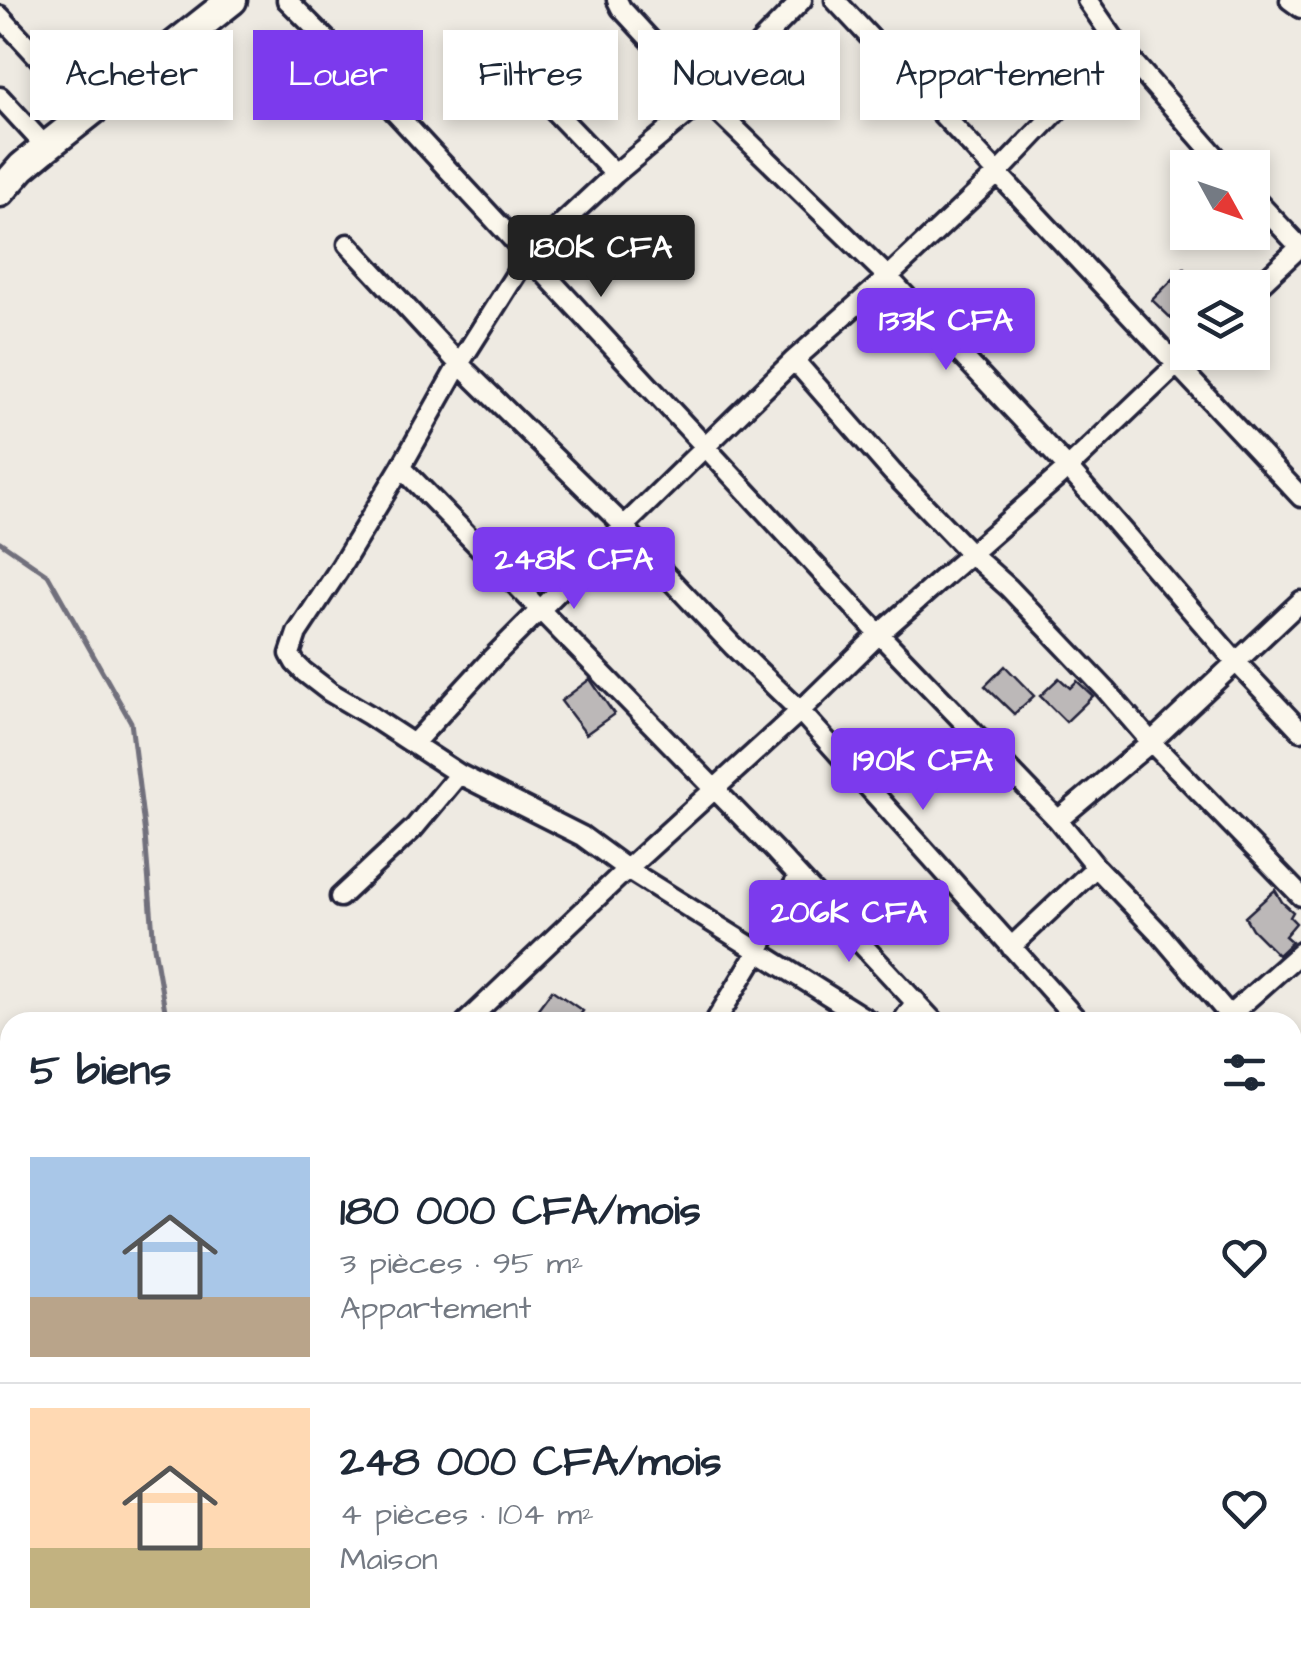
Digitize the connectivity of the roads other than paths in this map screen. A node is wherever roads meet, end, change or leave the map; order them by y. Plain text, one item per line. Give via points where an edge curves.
1 (232, 0) edge
2 (287, 0) edge
3 (617, 0) edge
4 (802, 0) edge
5 (834, 0) edge
6 (1087, 0) edge
7 (1290, 0) edge
8 (1301, 8) edge
9 (0, 16) edge
10 (194, 30) edge
11 (641, 30) edge
12 (773, 30) edge
13 (1109, 30) edge
14 (30, 48) edge
15 (1140, 69) edge
16 (0, 96) edge
17 (79, 120) edge
18 (564, 120) edge
19 (680, 120) edge
20 (727, 120) edge
21 (1049, 120) edge
22 (46, 147) junction
23 (1210, 150) edge
24 (616, 174) junction
25 (997, 174) junction
26 (0, 192) edge
27 (1270, 215) edge
28 (348, 244) dead end
29 (1300, 247) edge
30 (528, 255) junction
31 (1270, 275) edge
32 (888, 277) junction
33 (1170, 344) edge
34 (794, 360) junction
35 (459, 364) junction
36 (1171, 370) edge
37 (1194, 370) edge
38 (706, 448) junction
39 (401, 467) junction
40 (1068, 468) junction
41 (1301, 497) edge
42 (624, 526) junction
43 (971, 554) junction
44 (1301, 601) edge
45 (541, 611) junction
46 (880, 634) junction
47 (1236, 662) junction
48 (800, 711) junction
49 (1301, 731) edge
50 (1151, 742) junction
51 (414, 743) junction
52 (459, 774) junction
53 (714, 790) junction
54 (1058, 820) junction
55 (1096, 866) junction
56 (627, 869) junction
57 (798, 877) junction
58 (1301, 896) edge
59 (340, 898) dead end
60 (1011, 947) junction
61 (758, 950) junction
62 (1301, 952) edge
63 (916, 1001) junction
64 (477, 1012) edge
65 (721, 1012) edge
66 (855, 1012) edge
67 (909, 1012) edge
68 (925, 1012) edge
69 (1070, 1012) edge
70 (1223, 1012) edge
71 (1237, 1012) edge

1 - 10 main road
2 - 30 street
3 - 11 street
4 - 12 street
5 - 25 street
6 - 13 street
7 - 8 street
9 - 14 street
15 - 23 street
16 - 22 street
17 - 22 main road
18 - 24 street
19 - 24 street
20 - 32 street
21 - 25 street
22 - 26 main road
24 - 30 street
25 - 32 street
25 - 33 street
27 - 29 street
28 - 35 street
29 - 31 street
30 - 35 street
30 - 38 street
32 - 34 street
32 - 40 street
34 - 38 street
34 - 43 street
35 - 39 street
35 - 42 street
36 - 40 street
37 - 41 street
38 - 42 street
38 - 46 street
39 - 45 street
39 - 51 street via 290,654 330,692
40 - 43 street
40 - 47 street
42 - 45 street
42 - 48 street
43 - 46 street
43 - 50 street
44 - 47 street
45 - 51 street
45 - 53 street
46 - 48 street
46 - 54 street
47 - 49 street
47 - 50 street
48 - 53 street
48 - 60 street
50 - 54 street
50 - 58 street
51 - 52 street
52 - 56 street via 582,836
52 - 59 street
53 - 56 street
53 - 57 street
54 - 55 street
55 - 60 street
55 - 70 street
56 - 61 street
56 - 64 street
57 - 61 street
57 - 63 street
60 - 69 street
61 - 65 street
61 - 66 street
62 - 71 street
63 - 67 street
63 - 68 street

